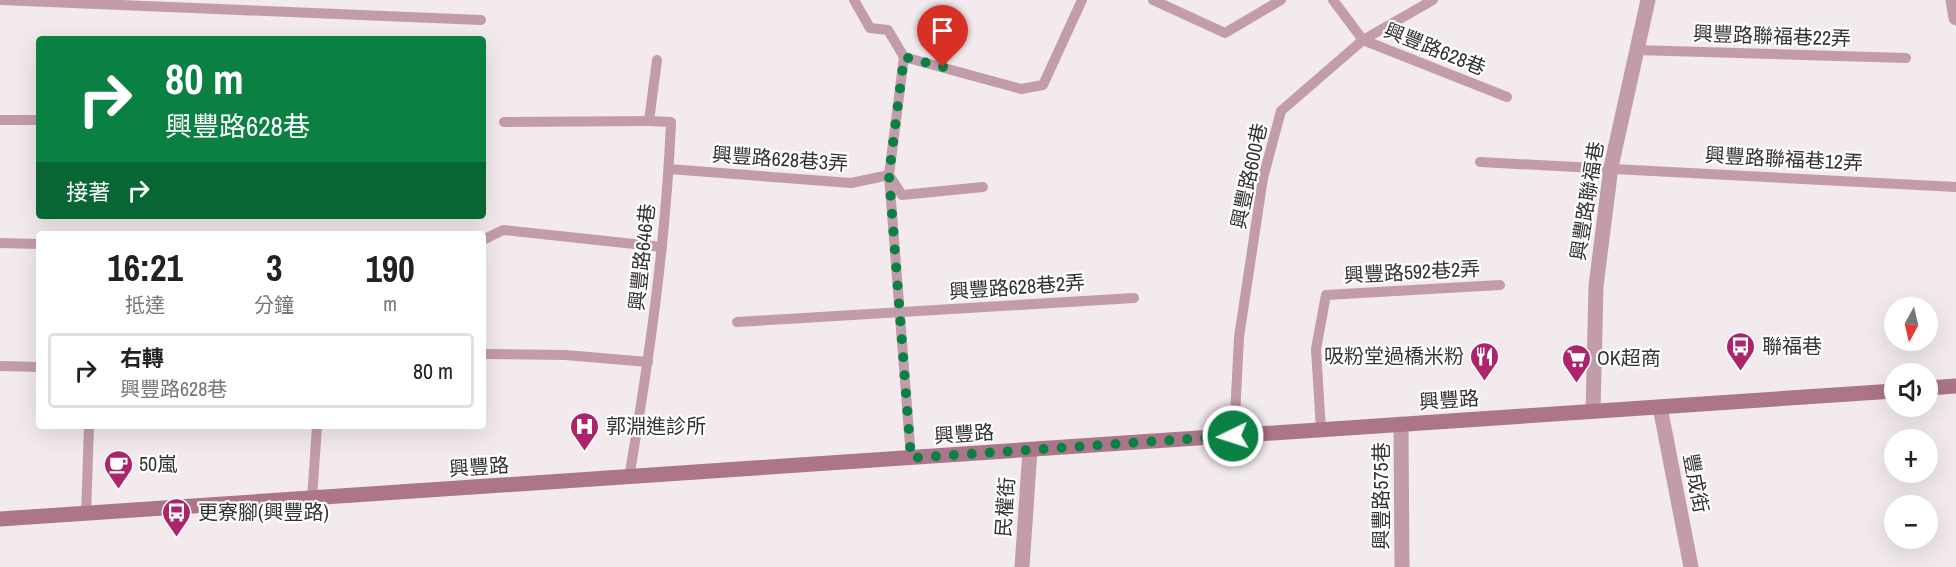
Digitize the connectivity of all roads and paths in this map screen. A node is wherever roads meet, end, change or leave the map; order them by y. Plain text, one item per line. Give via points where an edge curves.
1 (1, 0) edge
2 (854, 0) edge
3 (1082, 0) edge
4 (1153, 0) edge
5 (1281, 0) edge
6 (1333, 0) edge
7 (1433, 0) edge
8 (1648, 0) edge
9 (1953, 0) edge
10 (1956, 18) edge
11 (481, 20) dead end
12 (1363, 40) junction
13 (1636, 50) junction
14 (904, 57) junction
15 (1906, 58) dead end
16 (657, 60) dead end
17 (1507, 97) dead end
18 (0, 120) edge
19 (36, 120) edge
20 (650, 121) junction
21 (504, 122) dead end
22 (1480, 162) dead end
23 (1611, 167) junction
24 (669, 169) junction
25 (889, 175) junction
26 (983, 187) dead end
27 (1956, 187) edge
28 (486, 238) edge
29 (0, 243) edge
30 (36, 244) edge
31 (662, 247) junction
32 (1500, 285) dead end
33 (1134, 298) dead end
34 (902, 313) junction
35 (737, 322) dead end
36 (486, 354) edge
37 (648, 362) junction
38 (0, 366) edge
39 (36, 367) edge
40 (1956, 386) edge
41 (1938, 387) edge
42 (1884, 392) edge
43 (1660, 407) junction
44 (1593, 411) junction
45 (1401, 424) junction
46 (89, 429) edge
47 (317, 429) edge
48 (1321, 430) junction
49 (1233, 436) junction
50 (1030, 450) junction
51 (911, 458) junction
52 (629, 478) junction
53 (312, 499) junction
54 (86, 515) junction
55 (0, 519) edge
56 (1022, 567) edge
57 (1402, 567) edge
58 (1691, 567) edge

1 - 11 lane
2 - 14 lane via 870,28 888,30
3 - 14 lane via 1043,85 1021,89
4 - 5 lane via 1225,33
6 - 12 lane, 興豐路628巷
7 - 12 lane, 興豐路600巷
8 - 13 street, 興豐路聯福巷
9 - 10 street
12 - 17 lane, 興豐路628巷
12 - 49 lane, 興豐路600巷 via 1281,111 1263,178 1239,338
13 - 15 lane, 興豐路聯福巷22弄
13 - 23 street, 興豐路聯福巷
14 - 25 lane
16 - 20 lane
18 - 19 lane
20 - 21 lane
20 - 24 lane, 興豐路646巷 via 671,122
22 - 23 lane, 興豐路聯福巷12弄
23 - 27 lane, 興豐路聯福巷12弄
23 - 44 street, 興豐路聯福巷 via 1596,286
24 - 25 lane, 興豐路628巷3弄 via 852,183
24 - 31 lane, 興豐路646巷
25 - 26 lane via 902,195
25 - 34 lane
28 - 31 lane via 503,230
29 - 30 lane
31 - 37 lane, 興豐路646巷
32 - 48 lane, 興豐路592巷2弄 via 1326,295 1316,349
33 - 34 lane, 興豐路628巷2弄
34 - 35 lane, 興豐路628巷2弄
34 - 51 lane
36 - 37 lane
37 - 52 lane, 興豐路646巷
38 - 39 lane
40 - 41 main road
42 - 43 main road, 興豐路
43 - 44 main road, 興豐路
43 - 58 street, 豐成街
44 - 45 main road, 興豐路
45 - 48 main road, 興豐路
45 - 57 street, 興豐路575巷
46 - 54 lane
47 - 53 lane
48 - 49 main road, 興豐路
49 - 50 main road, 興豐路
50 - 51 main road, 興豐路
50 - 56 street, 民權街
51 - 52 main road, 興豐路
52 - 53 main road, 興豐路
53 - 54 main road, 興豐路
54 - 55 main road, 興豐路

